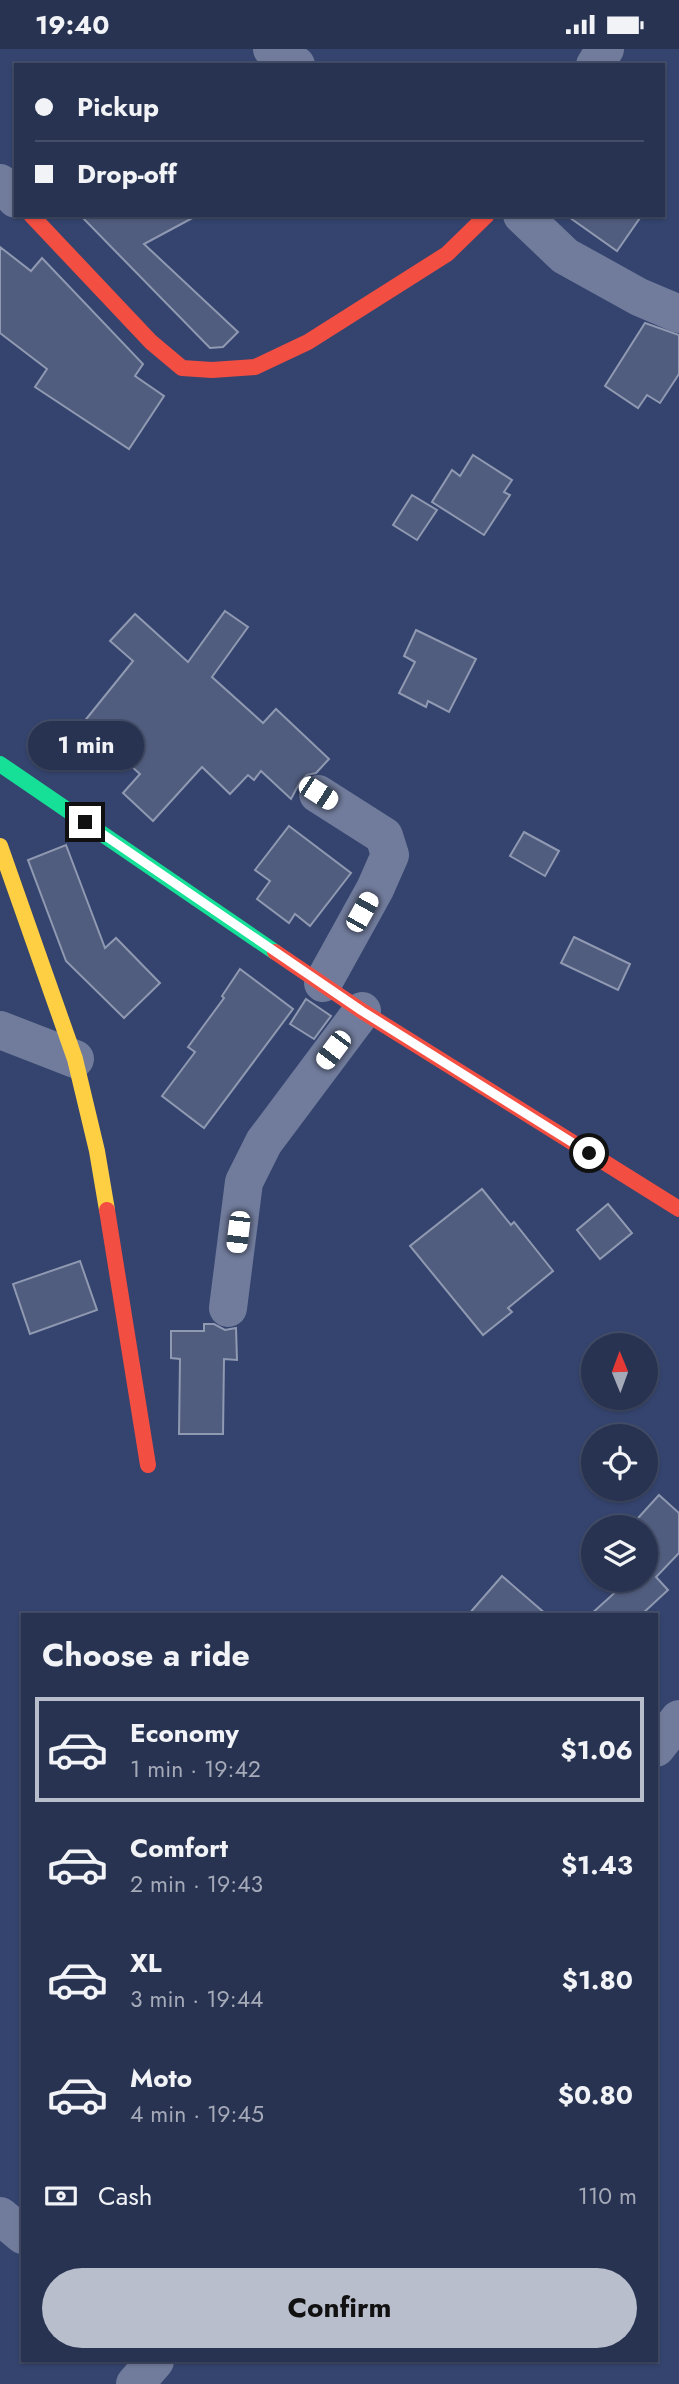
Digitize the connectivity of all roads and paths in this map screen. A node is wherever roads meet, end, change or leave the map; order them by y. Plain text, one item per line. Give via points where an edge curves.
1 (272, 49) edge
2 (293, 63) edge
3 (0, 183) edge
4 (14, 197) edge
5 (34, 217) edge
6 (485, 217) edge
7 (524, 217) edge
8 (679, 314) edge
9 (0, 764) edge
10 (318, 793) dead end
11 (0, 846) edge
12 (323, 983) junction
13 (362, 1011) junction
14 (0, 1030) edge
15 (75, 1059) junction
16 (679, 1209) edge
17 (229, 1308) dead end
18 (148, 1465) dead end
19 (679, 1719) edge
20 (658, 1745) edge
21 (0, 2216) edge
22 (21, 2233) edge

1 - 2 street
3 - 4 street
5 - 6 street via 151,342 182,368 212,370 255,367 308,342 447,254
7 - 8 street via 565,256
9 - 12 street
10 - 12 street via 384,836 390,855
11 - 15 street
12 - 13 street
13 - 16 street
13 - 17 street via 264,1143 244,1182
14 - 15 street
15 - 18 street via 97,1151
19 - 20 street
21 - 22 street

